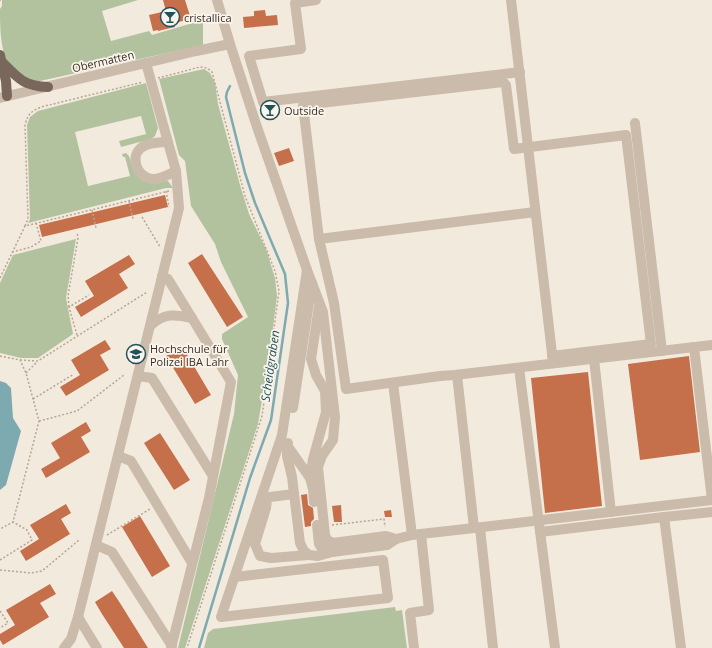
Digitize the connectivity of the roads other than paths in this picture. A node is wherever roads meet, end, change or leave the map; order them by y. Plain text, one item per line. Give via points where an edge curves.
1 (217, 0) edge
2 (316, 0) edge
3 (511, 0) edge
4 (230, 44) junction
5 (1, 59) edge
6 (146, 63) junction
7 (520, 72) junction
8 (48, 87) junction
9 (4, 97) edge
10 (635, 123) dead end
11 (168, 142) junction
12 (528, 148) junction
13 (176, 171) junction
14 (535, 212) junction
15 (319, 239) junction
16 (307, 270) junction
17 (162, 276) junction
18 (312, 283) junction
19 (320, 302) junction
20 (192, 318) junction
21 (150, 326) junction
22 (712, 345) edge
23 (694, 347) junction
24 (662, 351) junction
25 (594, 359) junction
26 (552, 360) junction
27 (519, 368) junction
28 (457, 375) junction
29 (138, 376) junction
30 (393, 382) junction
31 (287, 445) junction
32 (118, 456) junction
33 (213, 476) junction
34 (310, 478) junction
35 (294, 494) junction
36 (712, 500) edge
37 (611, 512) junction
38 (712, 512) edge
39 (664, 517) junction
40 (538, 521) junction
41 (477, 528) junction
42 (540, 532) junction
43 (416, 535) junction
44 (396, 539) junction
45 (96, 545) junction
46 (332, 552) junction
47 (308, 555) junction
48 (192, 563) junction
49 (235, 577) junction
50 (78, 617) junction
51 (171, 647) edge
52 (64, 648) edge
53 (97, 648) edge
54 (414, 648) edge
55 (493, 648) edge
56 (555, 648) edge
57 (681, 648) edge

1 - 4 street
2 - 7 street via 295,3 301,49 249,56 263,102
3 - 7 street
4 - 6 street, Obermatten
4 - 16 street
5 - 8 main road via 24,82
5 - 9 main road via 6,81
6 - 8 street, Obermatten
6 - 11 street
7 - 12 street
8 - 9 street, Obermatten
10 - 24 street
11 - 13 street
11 - 13 street via 146,145 136,153 135,160 139,171 147,177 157,179
12 - 14 street
12 - 15 street via 514,149 506,85 503,82 304,105
12 - 26 street via 626,135 651,344
13 - 17 street via 179,208
14 - 15 street
14 - 26 street
15 - 30 street via 334,303 346,389
16 - 18 street
16 - 49 street via 282,435
17 - 20 street via 168,279
17 - 21 street
18 - 19 street
18 - 31 street
19 - 34 street via 311,358 316,375 325,391 326,412
19 - 44 street via 335,417 333,440 318,467 325,535 332,543 386,536
20 - 21 street via 166,316
20 - 33 street via 231,382
21 - 29 street
22 - 23 street
23 - 24 street
23 - 36 street
24 - 25 street
25 - 26 street
25 - 37 street
26 - 27 street
27 - 28 street
27 - 40 street
28 - 30 street
28 - 41 street
29 - 32 street
29 - 33 street via 152,378
30 - 43 street
31 - 34 street
31 - 35 street
32 - 45 street
32 - 48 street via 130,462
33 - 48 street
34 - 46 street via 319,544 322,549
35 - 47 street via 300,543
35 - 47 street via 270,497 267,500 255,544 260,556 271,558
36 - 37 street
37 - 40 street
38 - 39 street
39 - 42 street
39 - 57 street
40 - 41 street
40 - 42 street
41 - 43 street
41 - 55 street
42 - 56 street
43 - 44 street
43 - 54 street via 429,610 410,613
44 - 46 street via 387,545
45 - 50 street
45 - 51 street via 112,552
46 - 47 street via 318,556
48 - 51 street
49 - 49 street via 221,617 388,598 383,560
50 - 52 street via 72,639
50 - 53 street

